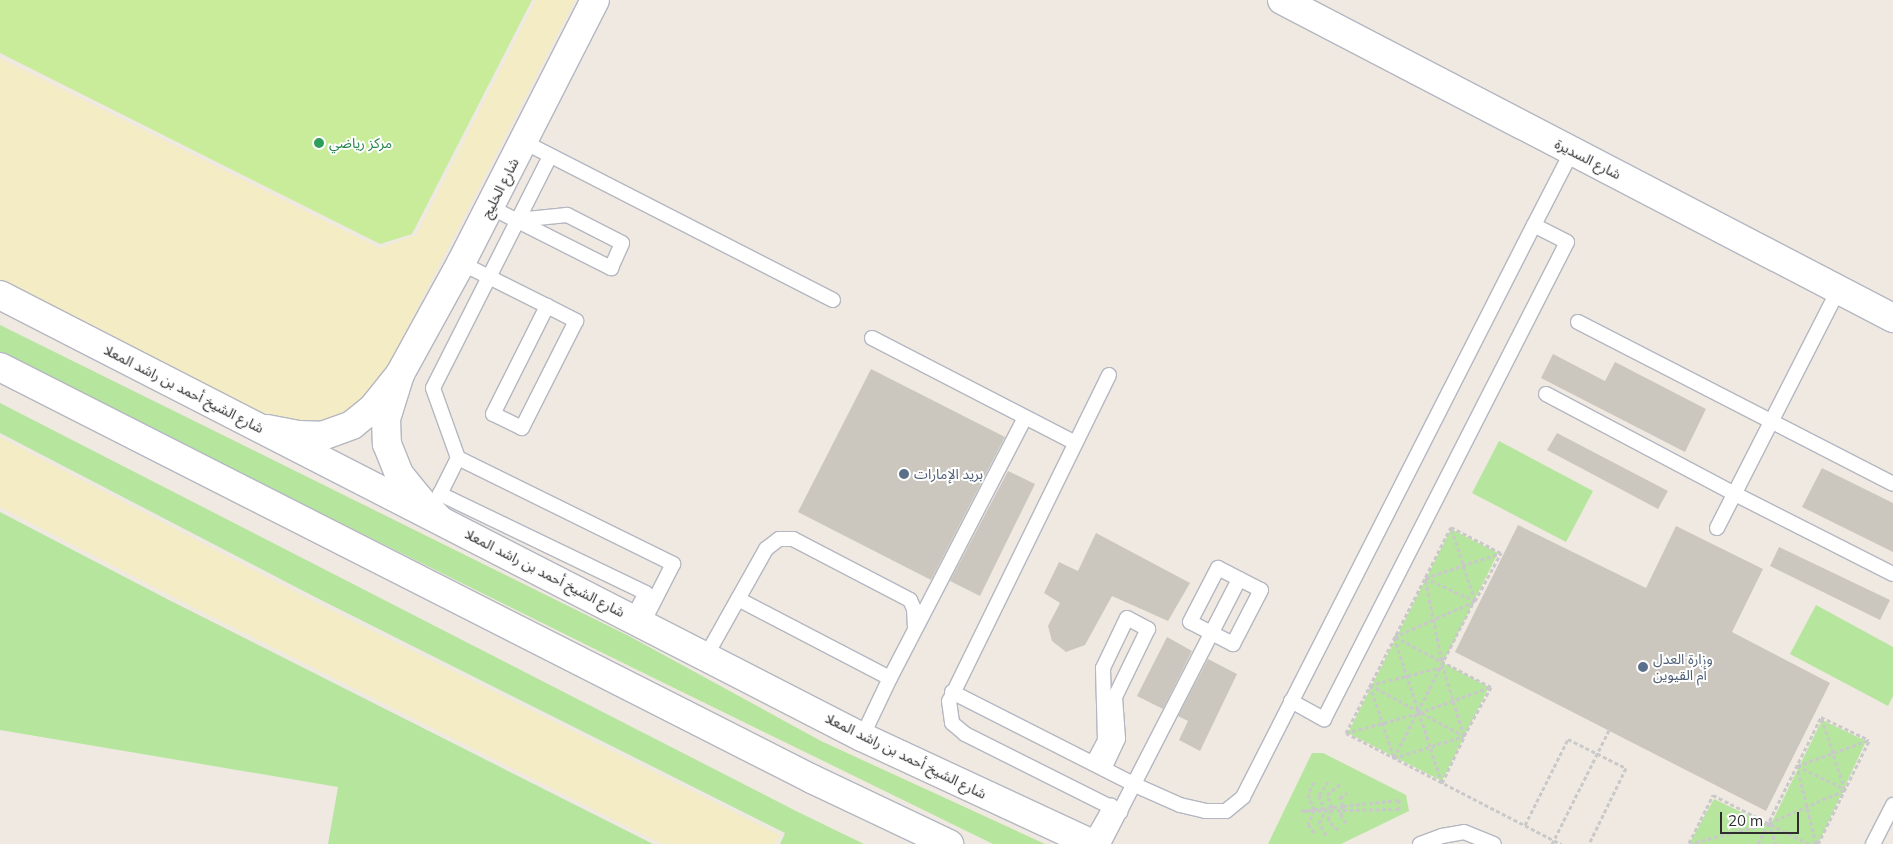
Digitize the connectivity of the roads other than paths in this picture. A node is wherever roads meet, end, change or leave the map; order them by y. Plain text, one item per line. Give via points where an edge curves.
1 (595, 0) edge
2 (1282, 0) edge
3 (524, 142) junction
4 (1572, 151) junction
5 (550, 156) junction
6 (490, 207) junction
7 (517, 220) junction
8 (1534, 225) junction
9 (461, 263) junction
10 (489, 276) junction
11 (1839, 289) junction
12 (0, 295) edge
13 (833, 300) dead end
14 (547, 306) junction
15 (1893, 318) edge
16 (1578, 322) dead end
17 (872, 338) dead end
18 (0, 367) edge
19 (400, 374) junction
20 (1109, 375) dead end
21 (1546, 394) dead end
22 (1025, 418) junction
23 (1770, 422) junction
24 (258, 427) junction
25 (1075, 443) junction
26 (458, 458) junction
27 (1893, 484) edge
28 (1735, 494) junction
29 (440, 520) junction
30 (1717, 528) dead end
31 (1893, 574) edge
32 (1239, 579) junction
33 (738, 599) junction
34 (638, 620) junction
35 (915, 630) junction
36 (1212, 633) junction
37 (706, 656) junction
38 (890, 678) junction
39 (952, 692) junction
40 (1291, 701) junction
41 (862, 737) junction
42 (1099, 766) junction
43 (1135, 784) junction
44 (1893, 805) edge
45 (1116, 809) junction
46 (894, 819) junction
47 (911, 844) edge
48 (949, 844) edge
49 (1095, 844) edge
50 (1420, 844) edge
51 (1494, 844) edge
52 (1873, 844) edge

1 - 3 street, شارع الخليج
2 - 4 street, شارع السديرة
3 - 5 lane
3 - 6 street, شارع الخليج
4 - 8 lane
4 - 11 street, شارع السديرة
5 - 7 lane
5 - 13 lane
6 - 7 lane
6 - 9 street, شارع الخليج
7 - 7 lane via 567,215 622,243 611,268
7 - 10 lane
8 - 40 lane
8 - 40 lane via 1567,242 1324,719
9 - 10 lane
9 - 19 street, شارع الخليج
10 - 14 lane
10 - 26 lane via 433,388
11 - 15 street, شارع السديرة
11 - 23 lane
12 - 24 street, شارع الشيخ أحمد بن راشد المعلا
14 - 14 lane via 493,414 522,428 576,321
16 - 23 lane
17 - 22 lane
18 - 46 street
19 - 24 street, شارع الخليج via 372,409 344,428 322,436
19 - 29 street, شارع الخليج via 386,419 386,444 399,474
20 - 25 lane
21 - 28 lane
22 - 25 lane
22 - 35 lane
23 - 27 lane
23 - 28 lane
24 - 29 street, شارع الشيخ أحمد بن راشد المعلا
25 - 39 lane
26 - 34 lane via 440,494 646,593
26 - 34 lane via 673,564
28 - 30 lane
28 - 31 lane
29 - 34 street, شارع الشيخ أحمد بن راشد المعلا
32 - 36 lane
32 - 36 lane via 1261,590 1233,644
32 - 36 lane via 1218,568 1190,622
33 - 35 lane via 766,548 779,539 793,539 910,600
33 - 37 lane
33 - 38 lane
34 - 37 street, شارع الشيخ أحمد بن راشد المعلا
35 - 38 lane
36 - 43 lane
37 - 41 street, شارع الشيخ أحمد بن راشد المعلا
38 - 41 lane
39 - 42 lane
39 - 45 lane via 949,712 958,729
40 - 43 lane via 1243,797 1226,811 1206,812 1180,805
41 - 49 street, شارع الشيخ أحمد بن راشد المعلا
42 - 42 lane via 1118,739 1115,697 1148,629 1127,618 1103,668 1105,740
42 - 43 lane
43 - 45 lane
44 - 52 lane
45 - 49 lane
46 - 47 street
46 - 48 street
50 - 51 lane via 1464,832

